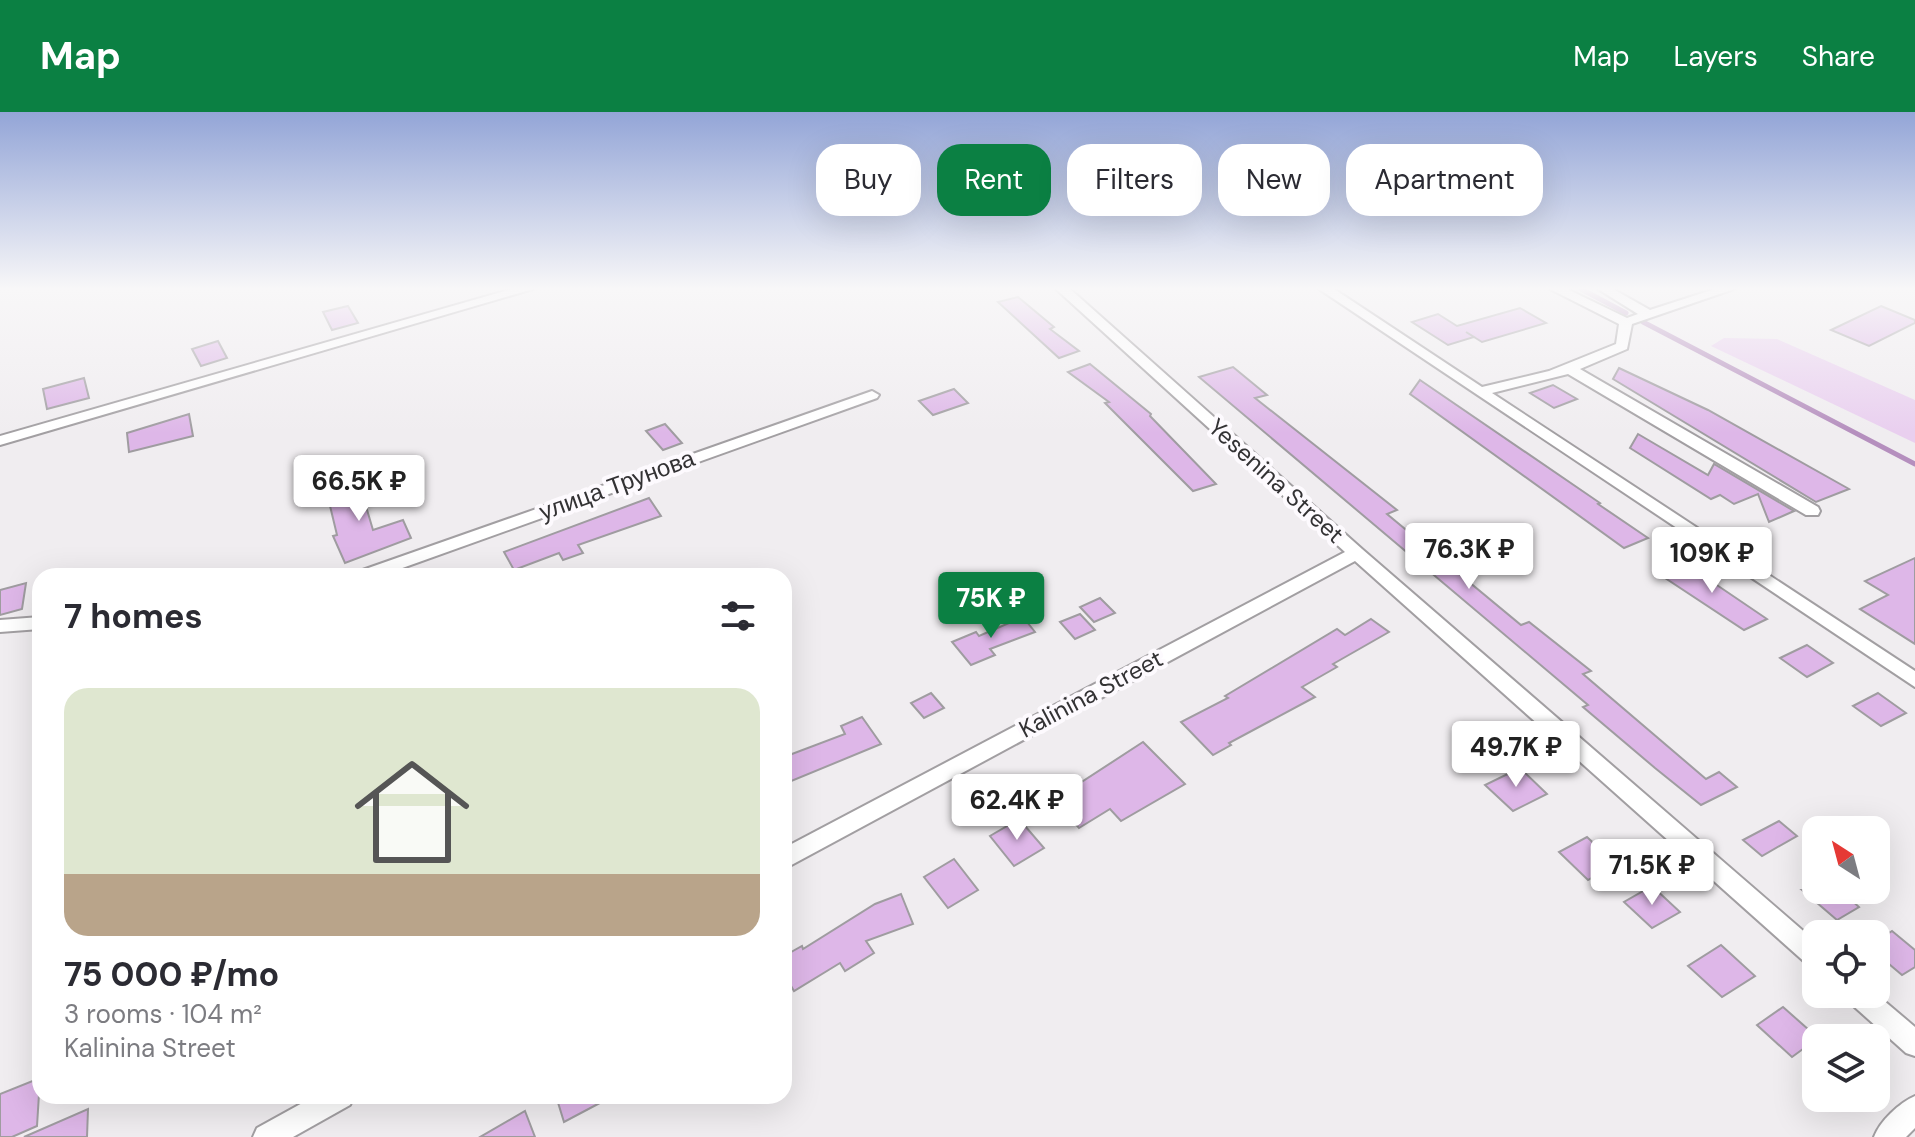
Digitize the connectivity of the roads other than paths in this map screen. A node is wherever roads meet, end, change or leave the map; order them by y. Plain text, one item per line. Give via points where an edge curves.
1 (361, 337) edge
2 (1115, 337) edge
3 (1398, 337) edge
4 (1624, 337) edge
5 (1566, 367) junction
6 (1481, 391) junction
7 (872, 395) dead end
8 (0, 441) edge
9 (1812, 511) dead end
10 (1356, 553) junction
11 (385, 568) edge
12 (32, 624) edge
13 (0, 626) edge
14 (1915, 680) edge
15 (792, 855) edge
16 (1802, 945) edge
17 (1874, 1008) edge
18 (1915, 1044) edge
19 (326, 1104) edge
20 (1915, 1109) edge
21 (266, 1137) edge
22 (1887, 1137) edge

1 - 8 street
2 - 10 street, Yesenina Street
3 - 6 street
4 - 5 street via 1622,346 1602,357
5 - 6 street
5 - 9 street
6 - 14 street
7 - 11 street, улица Трунова
10 - 15 street, Kalinina Street
10 - 16 street, Yesenina Street
12 - 13 street
17 - 18 street
19 - 21 street
20 - 22 street

